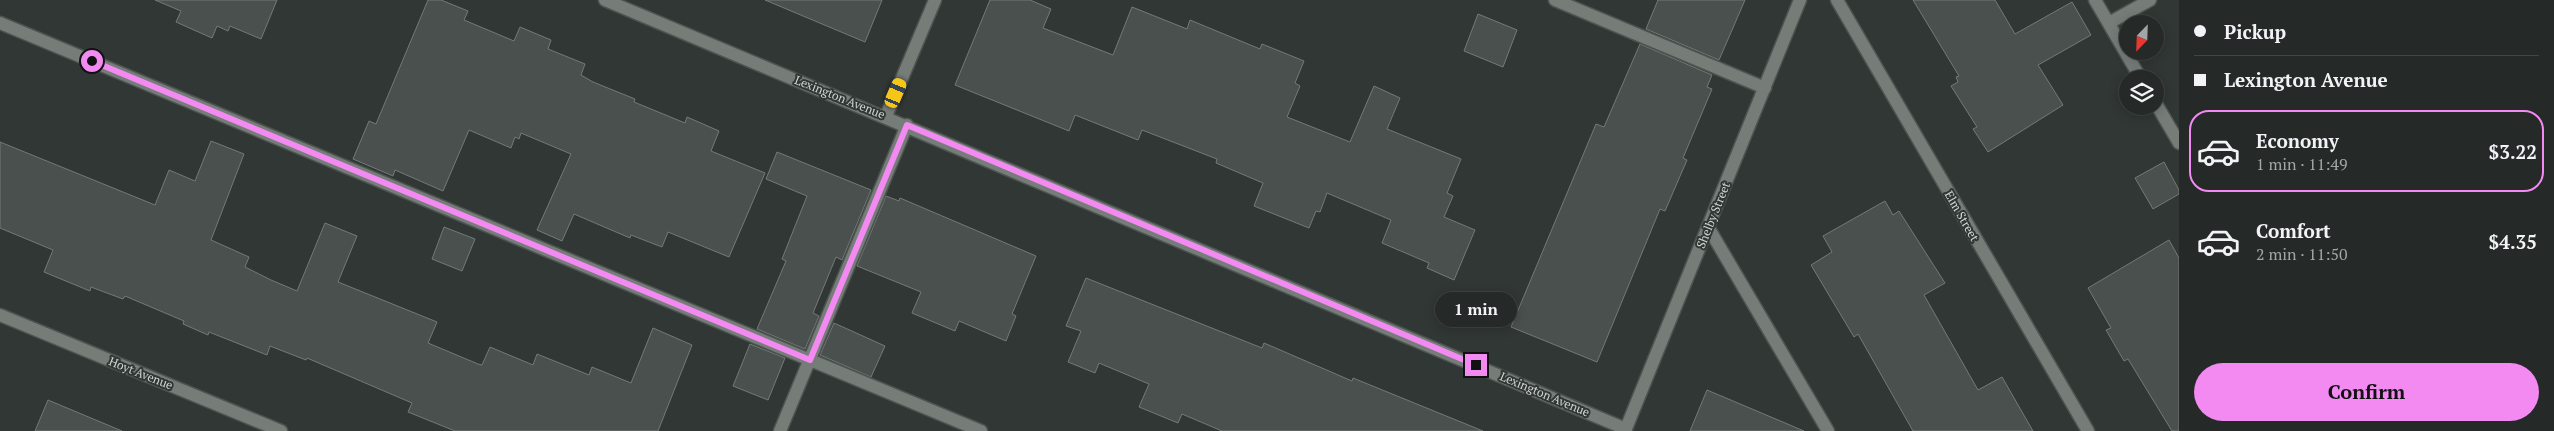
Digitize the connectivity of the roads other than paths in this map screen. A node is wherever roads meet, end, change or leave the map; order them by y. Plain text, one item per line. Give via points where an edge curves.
1 (605, 0) edge
2 (935, 0) edge
3 (1556, 0) edge
4 (1800, 0) edge
5 (1837, 0) edge
6 (2095, 0) edge
7 (2150, 0) edge
8 (0, 23) edge
9 (2109, 23) junction
10 (2137, 70) edge
11 (1765, 88) junction
12 (2163, 115) edge
13 (886, 116) junction
14 (907, 125) junction
15 (2179, 143) edge
16 (1708, 228) junction
17 (0, 315) edge
18 (810, 360) junction
19 (1626, 430) edge
20 (281, 431) edge
21 (780, 431) edge
22 (981, 431) edge
23 (1828, 431) edge
24 (2088, 431) edge

1 - 13 street, Lexington Avenue
2 - 13 street
3 - 11 street
4 - 11 street, Shelby Street
5 - 24 street, Elm Street
6 - 9 street
7 - 9 street
8 - 18 street
9 - 10 street
11 - 16 street, Shelby Street
12 - 15 street
13 - 14 street, Lexington Avenue
14 - 18 street
14 - 19 street, Lexington Avenue
16 - 19 street, Shelby Street
16 - 23 street
17 - 20 street, Hoyt Avenue
18 - 21 street
18 - 22 street

